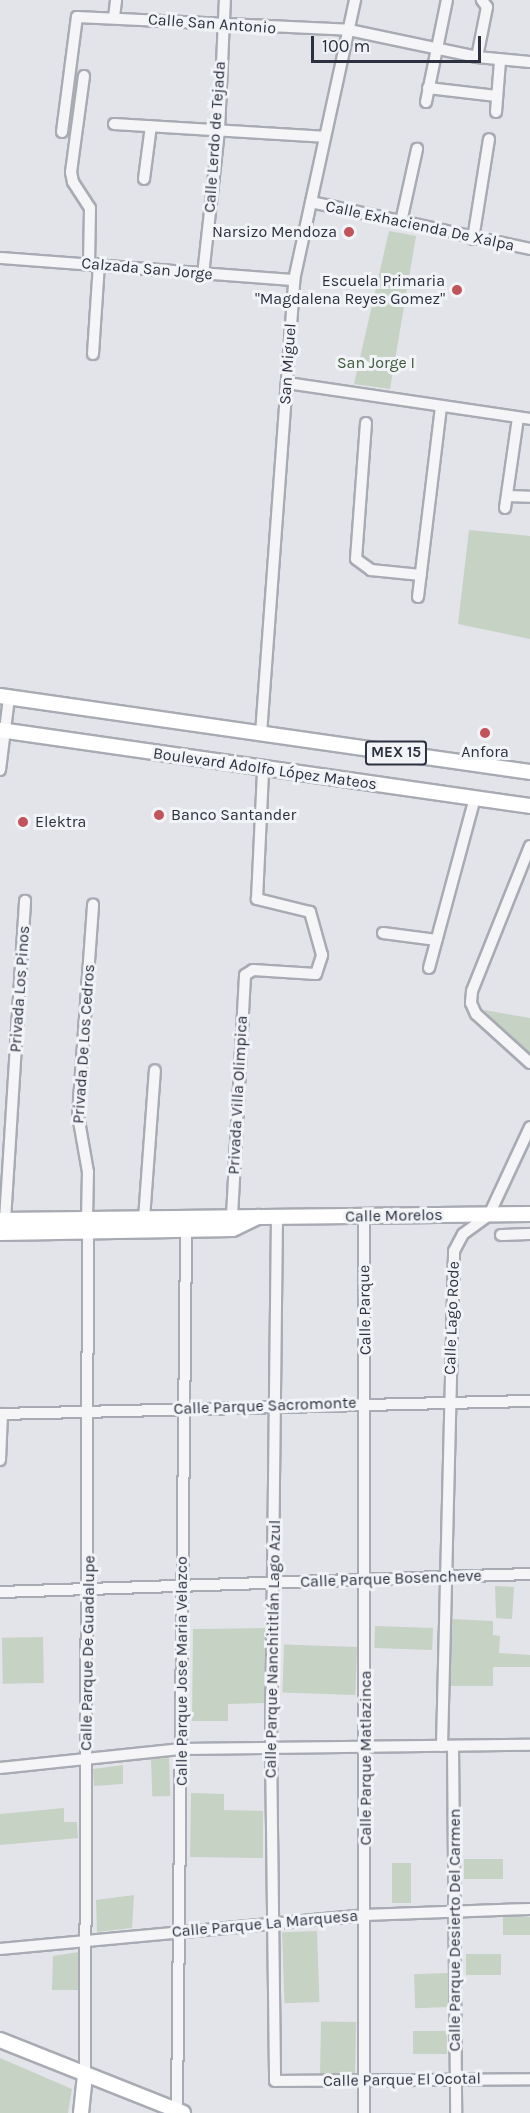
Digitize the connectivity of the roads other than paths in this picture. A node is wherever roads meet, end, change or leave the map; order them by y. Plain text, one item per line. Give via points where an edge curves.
1 (116, 0) edge
2 (225, 0) edge
3 (355, 0) edge
4 (447, 0) edge
5 (482, 0) edge
6 (114, 17) junction
7 (222, 27) junction
8 (349, 30) junction
9 (435, 49) junction
10 (477, 57) junction
11 (500, 61) junction
12 (530, 62) edge
13 (84, 76) dead end
14 (428, 88) junction
15 (497, 96) junction
16 (426, 102) dead end
17 (496, 112) dead end
18 (114, 124) dead end
19 (151, 126) junction
20 (219, 130) junction
21 (62, 132) dead end
22 (324, 137) junction
23 (489, 139) dead end
24 (417, 149) dead end
25 (144, 179) dead end
26 (311, 202) junction
27 (401, 222) junction
28 (473, 239) junction
29 (530, 249) edge
30 (0, 258) edge
31 (94, 264) junction
32 (203, 275) junction
33 (294, 280) junction
34 (93, 354) dead end
35 (287, 383) junction
36 (441, 406) junction
37 (518, 418) junction
38 (530, 419) edge
39 (366, 423) dead end
40 (507, 496) junction
41 (530, 497) edge
42 (505, 508) dead end
43 (421, 574) junction
44 (418, 597) dead end
45 (4, 697) edge
46 (2, 730) edge
47 (261, 734) junction
48 (0, 770) edge
49 (263, 770) junction
50 (530, 772) edge
51 (475, 798) junction
52 (530, 806) edge
53 (530, 846) edge
54 (25, 902) dead end
55 (93, 905) dead end
56 (383, 933) dead end
57 (436, 940) junction
58 (429, 968) dead end
59 (530, 1063) edge
60 (155, 1070) dead end
61 (530, 1127) edge
62 (489, 1215) junction
63 (530, 1215) edge
64 (232, 1216) junction
65 (278, 1217) junction
66 (364, 1217) junction
67 (258, 1218) junction
68 (144, 1219) junction
69 (2, 1224) edge
70 (88, 1226) junction
71 (186, 1232) junction
72 (530, 1234) edge
73 (501, 1235) dead end
74 (530, 1401) edge
75 (449, 1402) junction
76 (367, 1403) junction
77 (275, 1407) junction
78 (182, 1409) junction
79 (87, 1410) junction
80 (1, 1414) edge
81 (0, 1460) edge
82 (530, 1574) edge
83 (445, 1577) junction
84 (366, 1578) junction
85 (274, 1582) junction
86 (183, 1587) junction
87 (90, 1590) junction
88 (0, 1592) edge
89 (530, 1745) edge
90 (271, 1746) junction
91 (366, 1746) junction
92 (448, 1746) junction
93 (182, 1749) junction
94 (86, 1761) junction
95 (0, 1768) edge
96 (530, 1909) edge
97 (457, 1910) junction
98 (364, 1915) junction
99 (276, 1922) junction
100 (181, 1932) junction
101 (86, 1942) junction
102 (0, 1949) edge
103 (0, 2040) edge
104 (85, 2074) junction
105 (456, 2079) junction
106 (530, 2079) edge
107 (275, 2080) joint
108 (364, 2080) junction
109 (180, 2112) edge
110 (81, 2113) edge
111 (364, 2113) edge
112 (456, 2113) edge

1 - 6 street
2 - 7 street, Calle Lerdo de Tejada
3 - 8 street, San Miguel
4 - 9 street
5 - 10 street via 487,7
6 - 7 street, Calle San Antonio
6 - 21 street, Calle San Antonio via 75,18
7 - 8 street, Calle San Antonio
7 - 20 street, Calle Lerdo de Tejada
8 - 9 street, Calle San Antonio
8 - 22 street, San Miguel
9 - 10 street, Calle San Antonio
9 - 14 street
10 - 11 street, Calle San Antonio
11 - 12 street, Calle San Antonio
11 - 15 street
13 - 31 street via 71,172 90,208
14 - 15 street
14 - 16 street
15 - 17 street
18 - 19 street
19 - 20 street
19 - 25 street
20 - 22 street
20 - 32 street, Calle Lerdo de Tejada
22 - 26 street, San Miguel
23 - 28 street
24 - 27 street
26 - 27 street, Calle Exhacienda De Xalpa
26 - 33 street, San Miguel
27 - 28 street, Calle Exhacienda De Xalpa
28 - 29 street, Calle Exhacienda De Xalpa
30 - 31 street, Calzada San Jorge
31 - 32 street, Calzada San Jorge
31 - 34 street
32 - 33 street, Calzada San Jorge
33 - 35 street, San Miguel
35 - 36 street
35 - 47 street, San Miguel
36 - 37 street
36 - 43 street
37 - 38 street
37 - 40 street
39 - 43 street via 356,559 371,570
40 - 41 street
40 - 42 street
43 - 44 street
45 - 46 street
45 - 47 main road, Boulevard Adolfo López Mateos / MEX 15
46 - 48 street
46 - 49 main road, Boulevard Adolfo López Mateos / MEX 15
47 - 50 main road, Boulevard Adolfo López Mateos / MEX 15
49 - 51 main road, Boulevard Adolfo López Mateos / MEX 15
49 - 64 street, Privada Villa Olimpica via 257,899 310,912 316,923 321,962 320,972 305,977 254,970 245,975
51 - 52 main road, Boulevard Adolfo López Mateos / MEX 15
51 - 57 street
53 - 59 street via 472,991 471,1003 476,1014
54 - 69 street, Privada Los Pinos
55 - 70 street, Privada De Los Cedros via 78,1115 87,1172
56 - 57 street
57 - 58 street
60 - 68 street
61 - 62 street
62 - 63 main road, Calle Morelos
62 - 66 main road, Calle Morelos
62 - 75 street, Calle Lago Rode via 463,1234 454,1251
64 - 67 main road, Calle Morelos
64 - 68 main road, Calle Morelos
65 - 66 main road, Calle Morelos
65 - 67 main road, Calle Morelos
65 - 77 street, Calle Parque Nanchititlán Lago Azul
66 - 76 street, Calle Parque
67 - 71 main road, Calle Morelos via 233,1229
68 - 70 main road, Calle Morelos
69 - 70 main road, Calle Morelos
70 - 71 main road, Calle Morelos
70 - 79 street, Calle Parque De Guadalupe
71 - 78 street, Calle Parque Jose Maria Velazco
72 - 73 street
74 - 75 street, Calle Parque Sacromonte
75 - 76 street, Calle Parque Sacromonte
75 - 83 street, Calle Parque Desierto Del Carmen
76 - 77 street, Calle Parque Sacromonte
76 - 84 street, Calle Parque Matlazinca
77 - 78 street, Calle Parque Sacromonte
77 - 85 street, Calle Parque Nanchititlán Lago Azul
78 - 79 street, Calle Parque Sacromonte
78 - 86 street, Calle Parque Jose Maria Velazco
79 - 80 street, Calle Parque Sacromonte
79 - 87 street, Calle Parque De Guadalupe
80 - 81 street
82 - 83 street, Calle Parque Bosencheve
83 - 84 street, Calle Parque Bosencheve
83 - 92 street, Calle Parque Desierto Del Carmen
84 - 85 street, Calle Parque Bosencheve
84 - 91 street, Calle Parque Matlazinca
85 - 86 street, Calle Parque Bosencheve
85 - 90 street, Calle Parque Nanchititlán Lago Azul
86 - 87 street, Calle Parque Bosencheve
86 - 93 street, Calle Parque Jose Maria Velazco
87 - 88 street, Calle Parque Bosencheve
87 - 94 street, Calle Parque De Guadalupe
89 - 92 street
90 - 91 street
90 - 93 street
90 - 99 street, Calle Parque Nanchititlán Lago Azul
91 - 92 street
91 - 98 street, Calle Parque Matlazinca
92 - 97 street, Calle Parque Desierto Del Carmen
93 - 94 street
93 - 100 street, Calle Parque Jose Maria Velazco
94 - 95 street
94 - 101 street, Calle Parque De Guadalupe
96 - 97 street, Calle Parque La Marquesa
97 - 98 street, Calle Parque La Marquesa
97 - 105 street, Calle Parque Desierto Del Carmen
98 - 99 street, Calle Parque La Marquesa
98 - 108 street, Calle Parque Matlazinca
99 - 100 street, Calle Parque La Marquesa
99 - 107 street, Calle Parque Nanchititlán Lago Azul
100 - 101 street, Calle Parque La Marquesa
100 - 109 street, Calle Parque Jose Maria Velazco
101 - 102 street, Calle Parque La Marquesa
101 - 104 street, Calle Parque De Guadalupe
103 - 104 main road
104 - 109 main road
104 - 110 main road
105 - 106 street, Calle Parque El Ocotal
105 - 108 street, Calle Parque El Ocotal
105 - 112 street, Calle Parque Desierto Del Carmen
107 - 108 street, Calle Parque El Ocotal
108 - 111 street, Calle Parque Matlazinca

